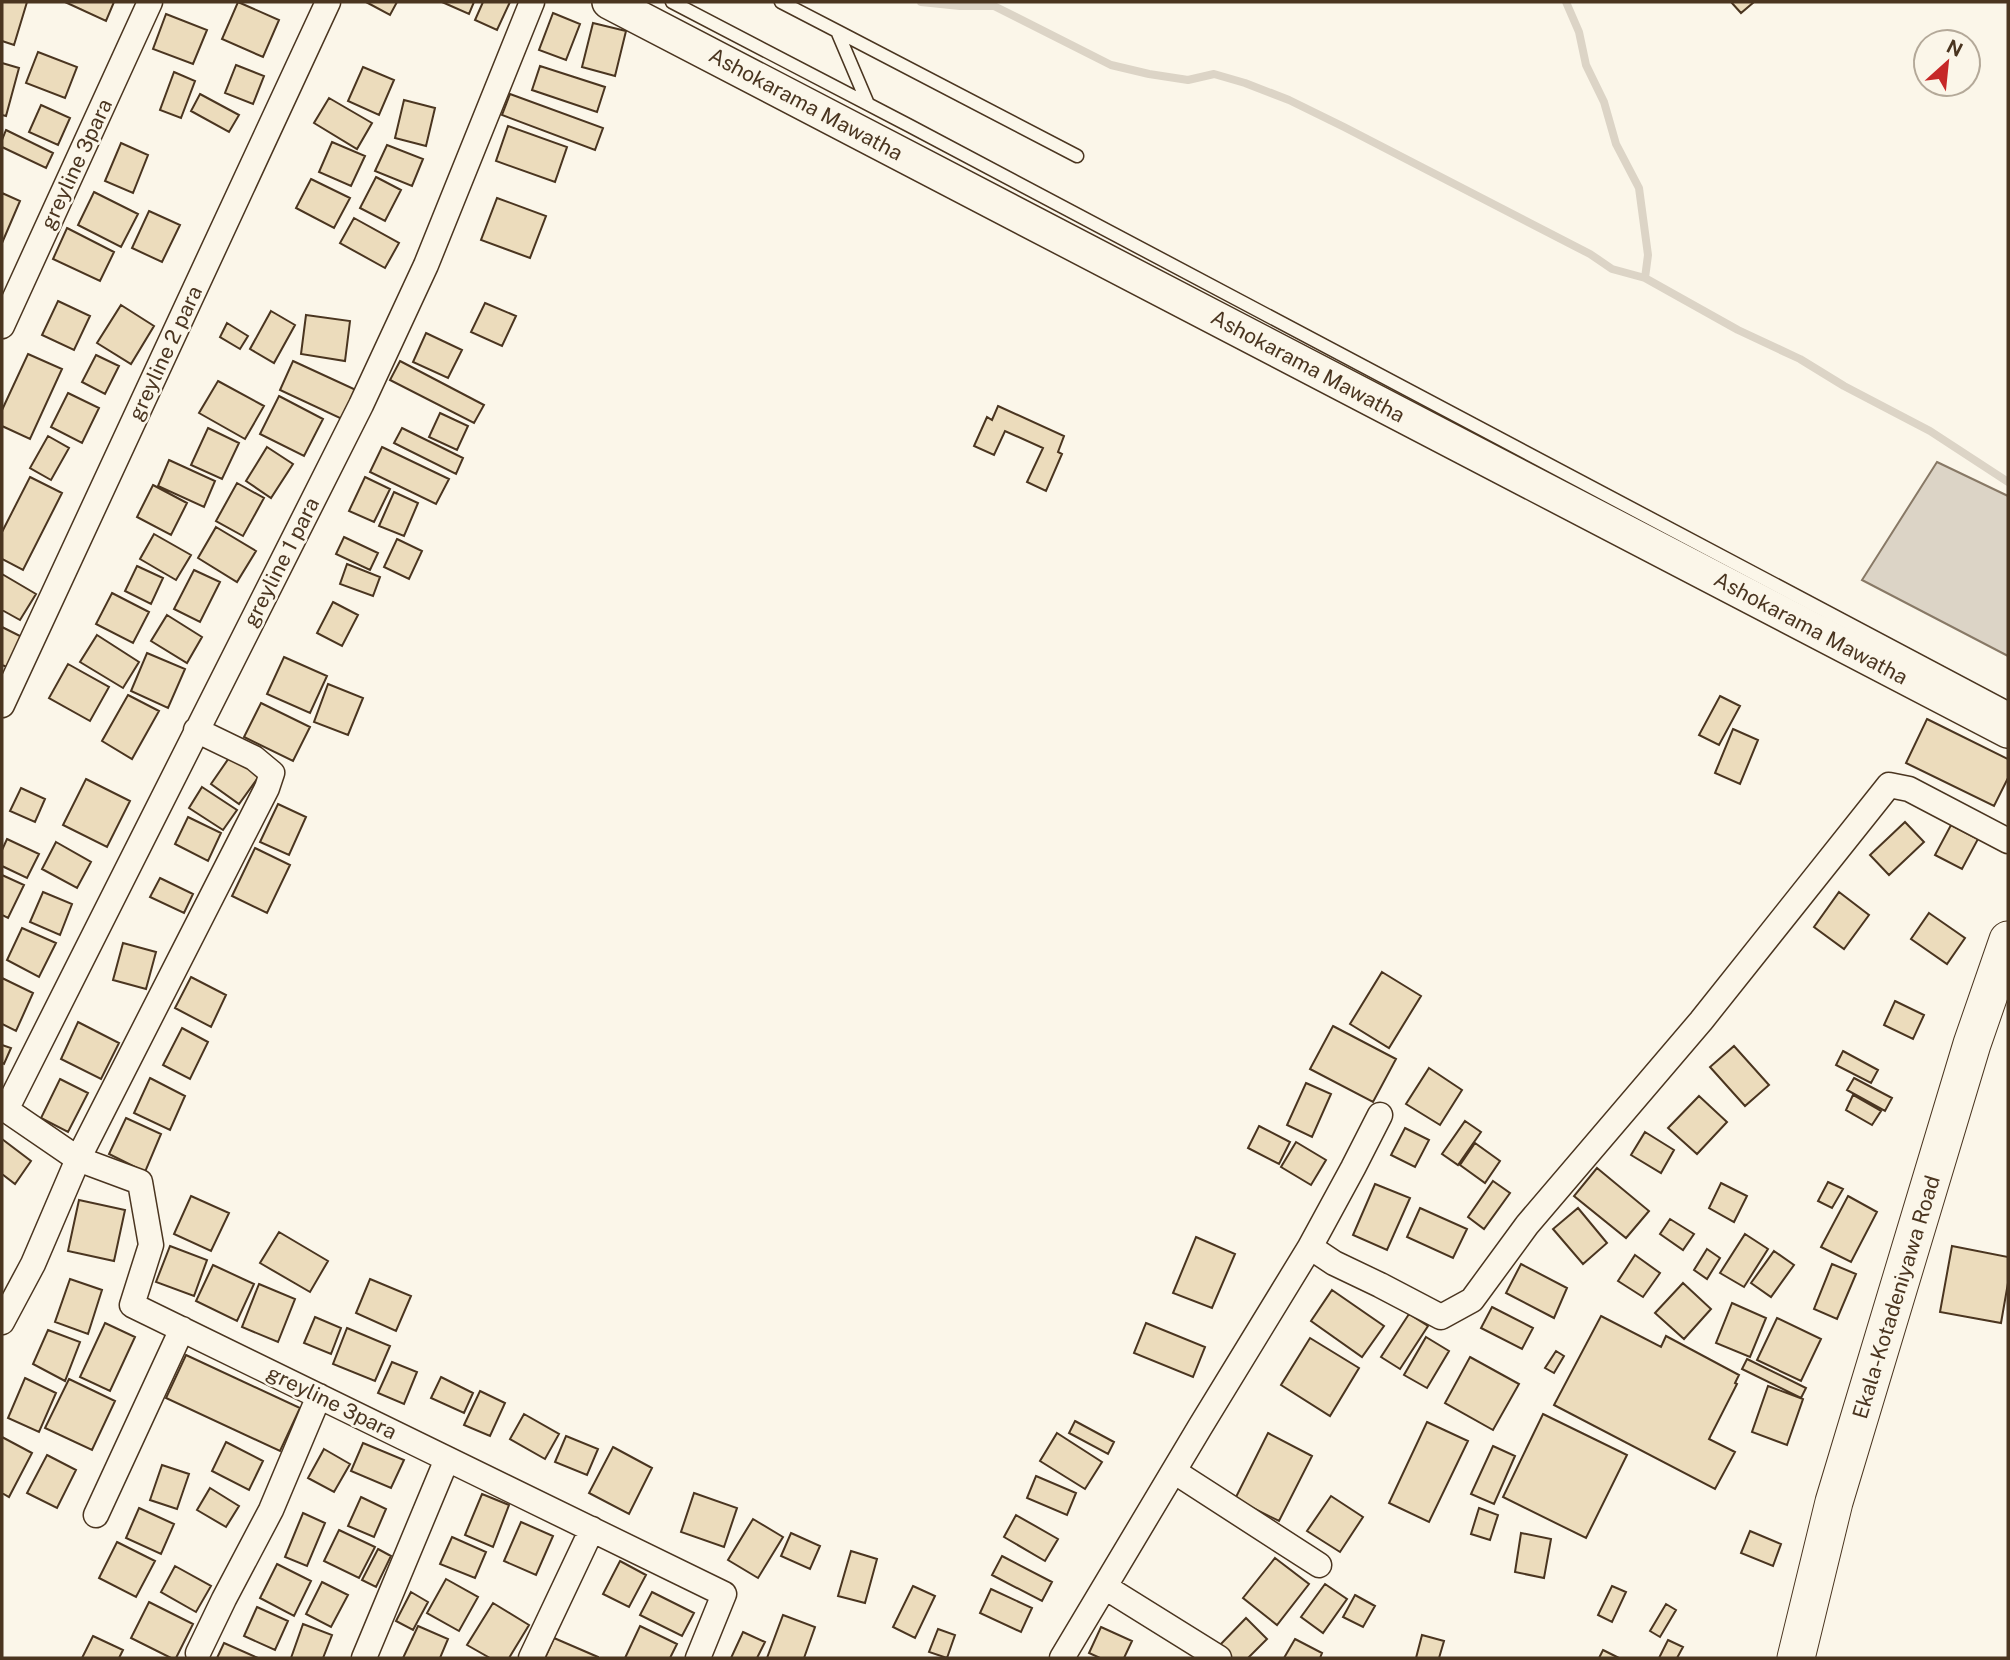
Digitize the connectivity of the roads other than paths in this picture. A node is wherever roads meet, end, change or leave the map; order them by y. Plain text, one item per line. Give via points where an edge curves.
1 (150, 2) edge
2 (328, 2) edge
3 (532, 2) edge
4 (608, 2) edge
5 (672, 2) edge
6 (781, 2) edge
7 (837, 31) junction
8 (868, 104) junction
9 (1077, 156) dead end
10 (2, 326) edge
11 (2, 705) edge
12 (2008, 708) edge
13 (196, 730) junction
14 (2008, 731) edge
15 (2008, 841) edge
16 (2008, 940) edge
17 (4, 1109) edge
18 (1380, 1115) dead end
19 (78, 1159) junction
20 (1310, 1247) junction
21 (2, 1322) edge
22 (182, 1329) junction
23 (319, 1396) junction
24 (447, 1458) junction
25 (1175, 1472) junction
26 (96, 1515) dead end
27 (592, 1529) junction
28 (1319, 1565) dead end
29 (1105, 1587) junction
30 (198, 1653) dead end
31 (364, 1658) edge
32 (531, 1658) edge
33 (698, 1658) edge
34 (1062, 1658) edge
35 (1219, 1658) edge
36 (1796, 1658) edge

1 - 10 street, greyline 3para
2 - 11 street, greyline 2 para
3 - 13 street, greyline 1 para via 426,265 361,405
4 - 14 street, Ashokarama Mawatha
5 - 8 lane
6 - 7 lane
7 - 8 lane
7 - 9 lane
8 - 12 lane
13 - 17 street, greyline 1 para
13 - 19 street via 254,758 272,773
15 - 20 street via 1909,789 1889,785 1701,1021 1527,1224 1472,1300 1441,1317
16 - 36 main road, Ekala-Kotadeniyawa Road via 1972,1044 1838,1489
17 - 19 street, greyline 3para
18 - 20 street
19 - 21 street via 33,1264
19 - 22 street, greyline 3para via 139,1182 150,1245 132,1305
20 - 25 street
22 - 23 street, greyline 3para
22 - 26 street
23 - 24 street, greyline 3para
23 - 30 street via 271,1510
24 - 27 street, greyline 3para
24 - 31 street
25 - 28 street
25 - 29 street
27 - 32 street
27 - 33 street, greyline 3para via 724,1594
29 - 34 street
29 - 35 street

